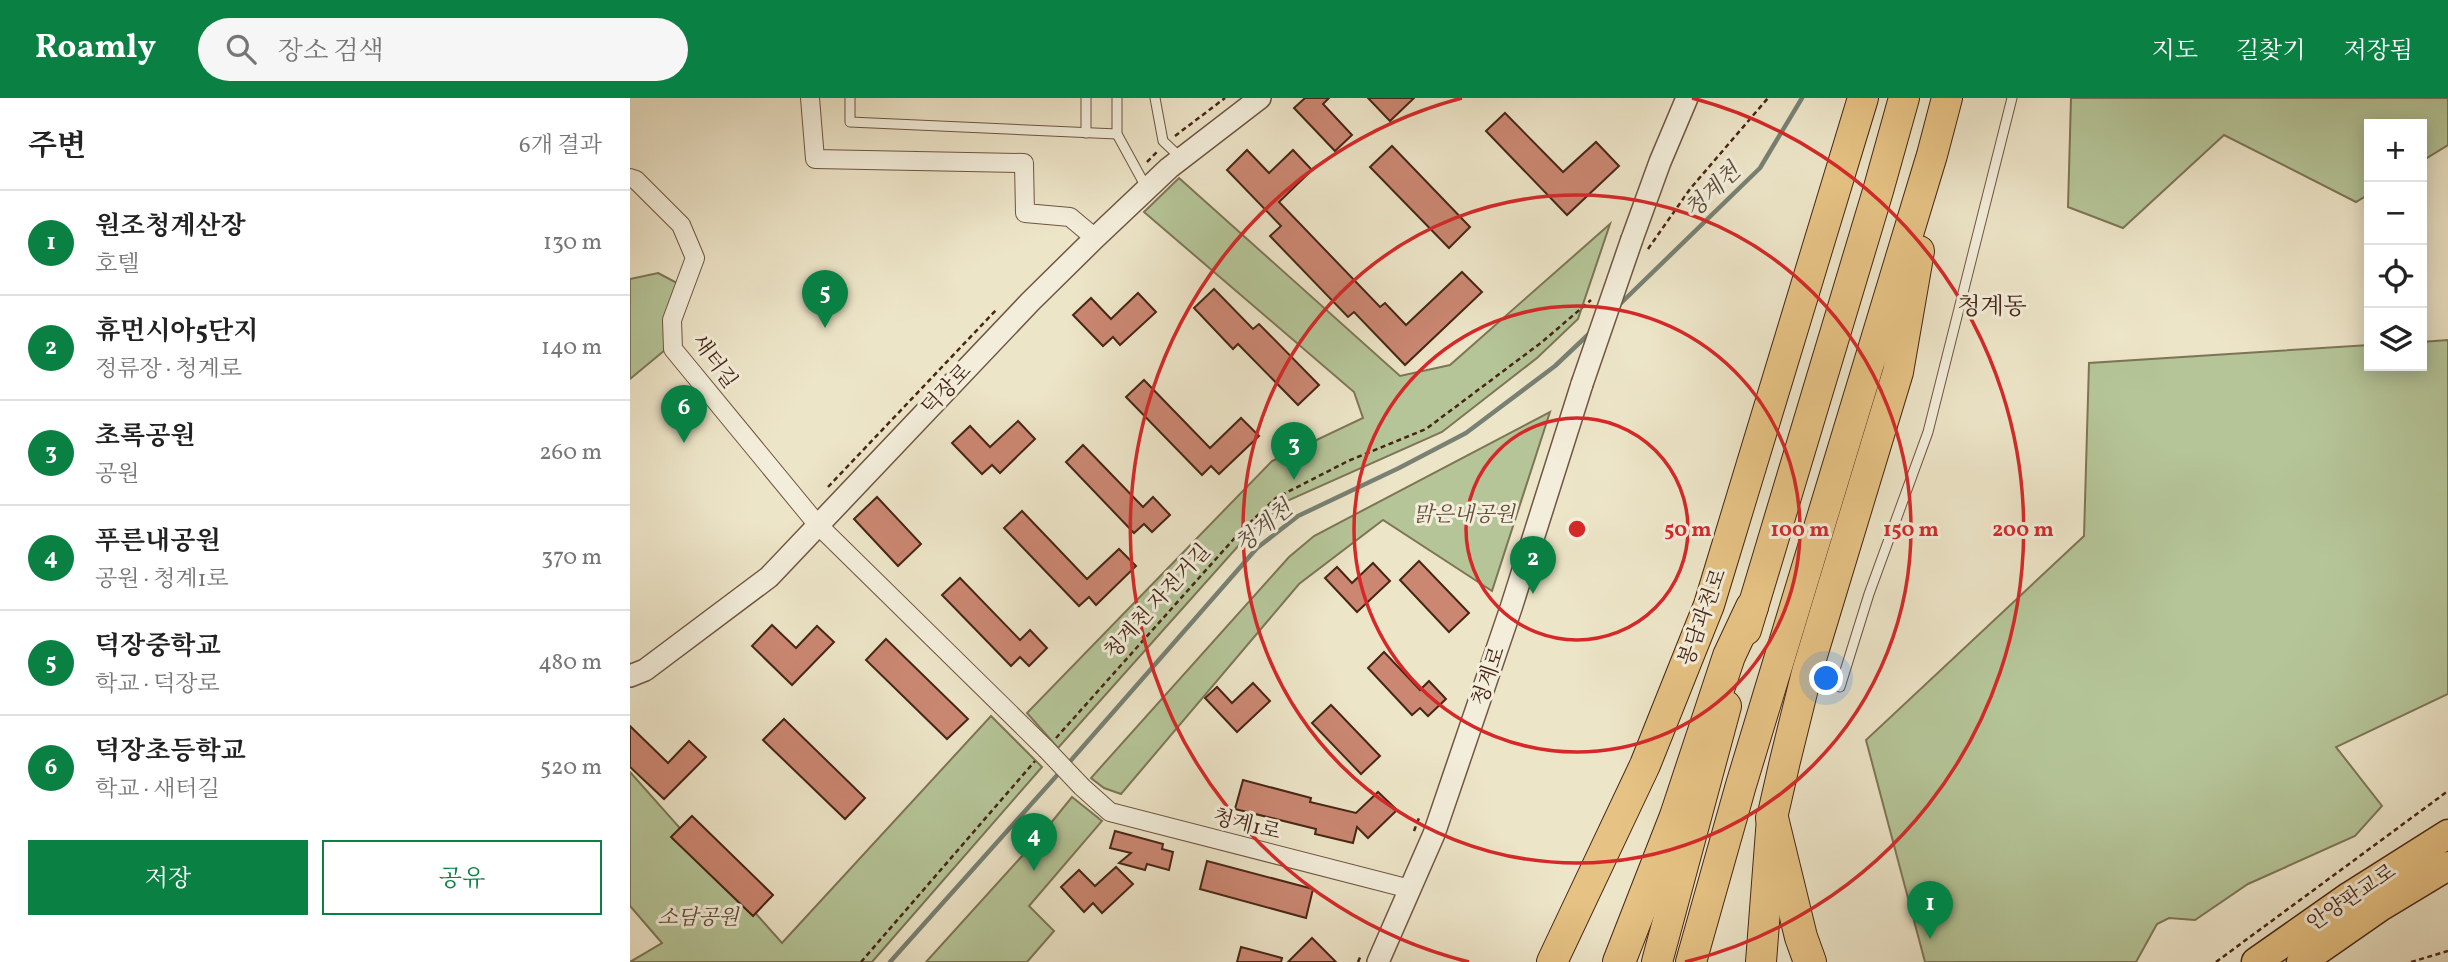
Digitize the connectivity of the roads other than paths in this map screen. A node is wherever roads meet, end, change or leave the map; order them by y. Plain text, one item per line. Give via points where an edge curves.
1 (810, 98) edge
2 (850, 98) edge
3 (1086, 98) edge
4 (1117, 98) edge
5 (1155, 98) edge
6 (1260, 98) edge
7 (1687, 98) edge
8 (1863, 98) edge
9 (1904, 98) edge
10 (1947, 98) edge
11 (2012, 98) edge
12 (1086, 133) junction
13 (1117, 134) junction
14 (1932, 155) junction
15 (1182, 159) junction
16 (630, 178) edge
17 (1147, 188) junction
18 (1094, 238) junction
19 (817, 524) junction
20 (1752, 607) junction
21 (630, 676) edge
22 (1840, 687) dead end
23 (1772, 818) junction
24 (2448, 834) edge
25 (2448, 866) edge
26 (1410, 889) junction
27 (1371, 956) edge
28 (1552, 962) edge
29 (1619, 962) edge
30 (1657, 962) edge
31 (1691, 962) edge
32 (1761, 962) edge
33 (1810, 962) edge
34 (2256, 962) edge
35 (2301, 962) edge

1 - 18 street via 815,159 1024,163 1025,213 1070,218
2 - 12 lane via 850,122
3 - 12 lane
4 - 13 lane
5 - 15 lane via 1163,141
6 - 15 street, 덕장로
7 - 26 street, 청계로, bridge via 1660,162 1640,244 1582,384 1511,608 1434,834
8 - 28 highway, 봉담과천로 via 1709,606 1645,765
9 - 20 highway, 봉담과천로
10 - 14 highway
11 - 22 lane via 1928,432
12 - 13 lane
13 - 17 lane
14 - 23 highway via 1898,372 1807,672
14 - 31 highway
15 - 17 street, 덕장로
16 - 19 street, 새터길 via 681,225 695,258 672,320 673,349
17 - 18 street, 덕장로
18 - 19 street, 덕장로
19 - 21 street, 덕장로 via 769,577 645,670
19 - 26 street, 청계1로, bridge via 1110,812
20 - 29 highway via 1729,656 1676,816
20 - 30 highway, 봉담과천로
23 - 32 highway
23 - 33 highway
24 - 34 main road, 안양판교로
25 - 35 main road, 안양판교로
26 - 27 street, 청계로

